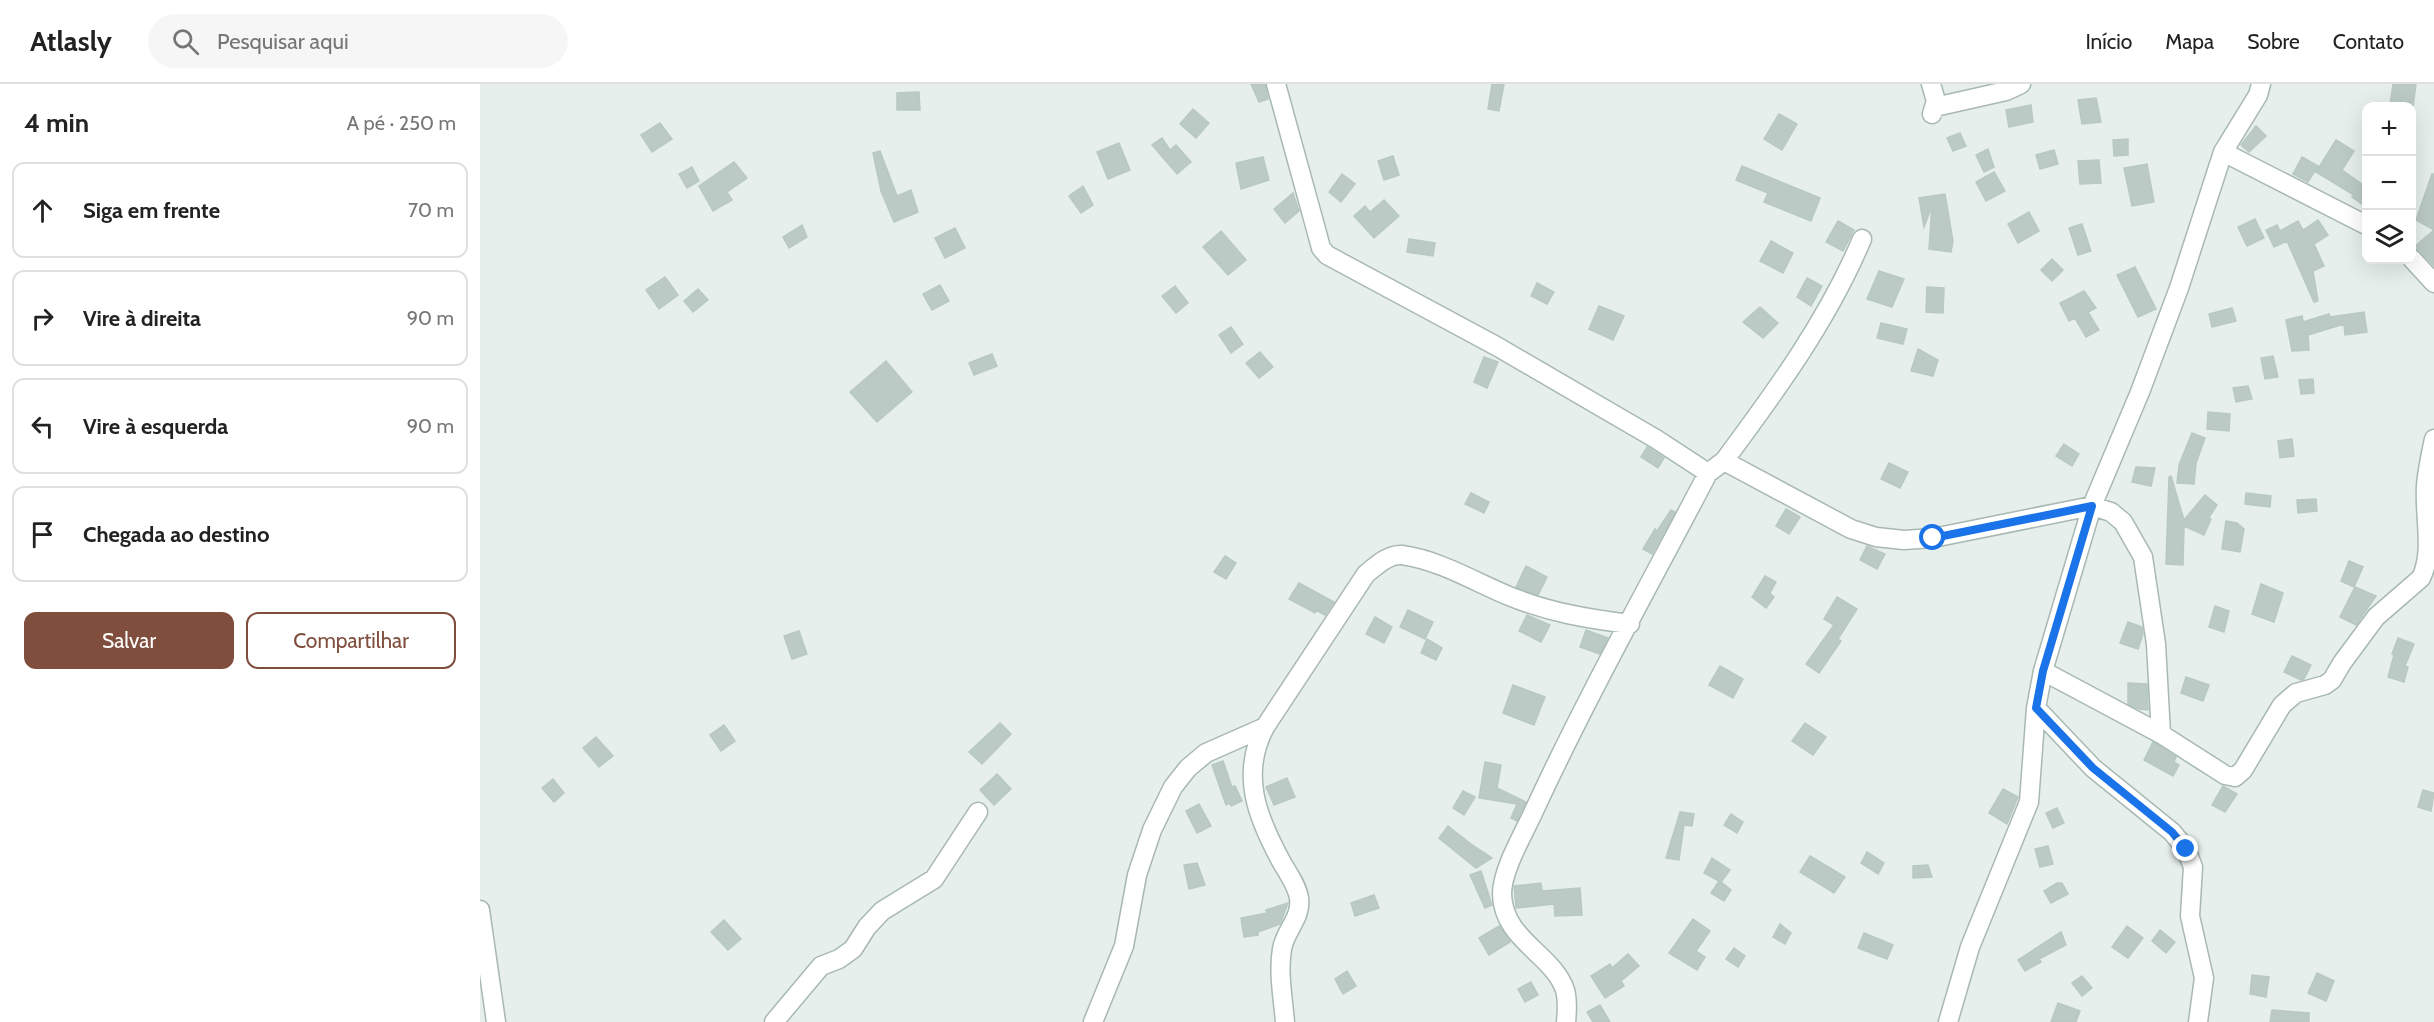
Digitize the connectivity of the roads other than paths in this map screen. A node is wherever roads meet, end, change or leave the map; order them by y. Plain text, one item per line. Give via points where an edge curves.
1 (1276, 84) edge
2 (1931, 84) edge
3 (2021, 84) edge
4 (2261, 84) edge
5 (2223, 152) junction
6 (2362, 222) edge
7 (1862, 239) dead end
8 (2416, 263) edge
9 (2434, 283) edge
10 (2434, 439) edge
11 (1724, 461) junction
12 (1708, 473) junction
13 (2092, 506) junction
14 (1630, 624) junction
15 (2043, 671) junction
16 (2036, 708) junction
17 (1265, 727) junction
18 (2161, 735) junction
19 (978, 812) dead end
20 (480, 910) edge
21 (496, 1022) edge
22 (774, 1022) edge
23 (1094, 1022) edge
24 (1285, 1022) edge
25 (1566, 1022) edge
26 (1948, 1022) edge
27 (2198, 1022) edge

1 - 12 street via 1321,248 1327,255 1498,347
2 - 3 street via 1936,101 1934,110
4 - 5 street
5 - 6 street
5 - 13 street via 2179,288
7 - 11 street via 1823,319
8 - 9 street
10 - 18 street via 2426,486 2430,558 2426,570 2376,617 2332,680 2289,698 2244,770 2235,777 2225,775
11 - 12 street
11 - 13 street via 1851,530 1876,537 1933,538
12 - 14 street
13 - 15 street
13 - 18 street via 2111,512 2123,522 2143,557 2156,644
14 - 17 street via 1547,609 1431,562 1400,555 1389,557 1366,574
14 - 25 street via 1551,772 1502,891 1504,913 1512,926 1565,989
15 - 16 street
15 - 18 street
16 - 26 street via 2029,802 1970,947
16 - 27 street via 2093,768 2172,832 2186,849 2193,867 2190,916 2204,978
17 - 23 street via 1206,753 1173,787 1152,830 1137,875 1124,946
17 - 24 street via 1256,745 1256,809 1299,894 1300,908 1283,945
19 - 22 street via 934,879 882,911 853,949 821,966
20 - 21 street

